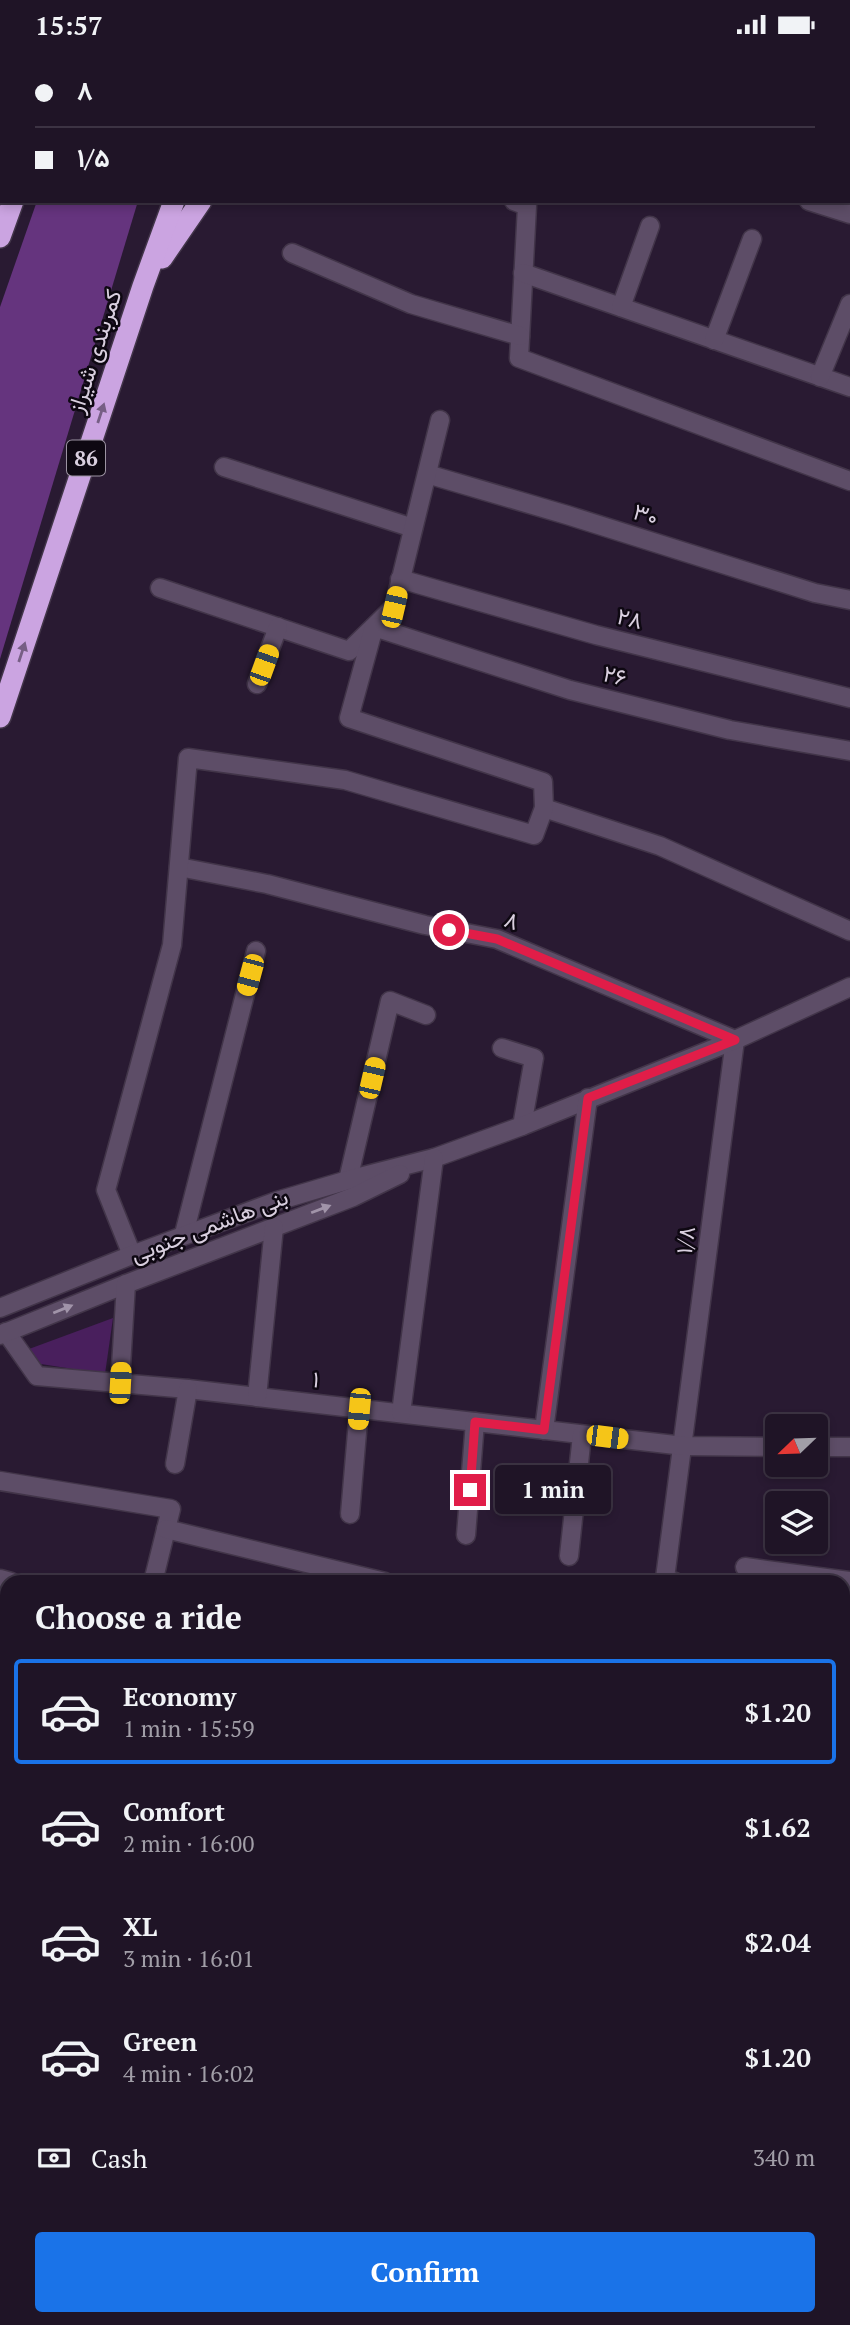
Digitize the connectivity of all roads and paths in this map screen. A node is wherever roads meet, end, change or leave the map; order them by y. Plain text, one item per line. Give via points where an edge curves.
1 (12, 203) edge
2 (173, 203) edge
3 (200, 203) edge
4 (519, 203) edge
5 (815, 203) edge
6 (850, 215) edge
7 (650, 226) dead end
8 (0, 237) edge
9 (752, 239) dead end
10 (292, 253) dead end
11 (523, 273) junction
12 (143, 286) junction
13 (850, 304) edge
14 (621, 307) junction
15 (520, 336) junction
16 (714, 340) junction
17 (820, 377) junction
18 (850, 387) edge
19 (440, 421) dead end
20 (224, 467) dead end
21 (427, 474) junction
22 (850, 481) edge
23 (413, 528) junction
24 (400, 579) junction
25 (160, 588) dead end
26 (850, 600) edge
27 (278, 627) junction
28 (374, 627) junction
29 (257, 684) dead end
30 (850, 698) edge
31 (0, 717) edge
32 (850, 751) edge
33 (544, 808) junction
34 (179, 867) junction
35 (850, 931) edge
36 (256, 951) dead end
37 (850, 987) edge
38 (426, 1015) dead end
39 (735, 1040) junction
40 (502, 1048) dead end
41 (588, 1098) junction
42 (522, 1126) junction
43 (434, 1158) junction
44 (348, 1179) junction
45 (274, 1227) junction
46 (184, 1234) junction
47 (132, 1255) junction
48 (126, 1284) junction
49 (0, 1308) edge
50 (3, 1333) edge
51 (120, 1383) junction
52 (188, 1389) junction
53 (257, 1397) junction
54 (359, 1409) junction
55 (401, 1413) junction
56 (475, 1422) junction
57 (544, 1430) junction
58 (582, 1434) junction
59 (684, 1446) junction
60 (765, 1447) edge
61 (828, 1447) edge
62 (850, 1447) edge
63 (176, 1464) dead end
64 (0, 1481) edge
65 (350, 1514) dead end
66 (166, 1529) junction
67 (466, 1535) dead end
68 (569, 1556) dead end
69 (745, 1567) dead end
70 (155, 1575) edge
71 (356, 1575) edge
72 (665, 1575) edge
73 (805, 1575) edge

1 - 8 highway
2 - 12 highway, کمربندی شیراز / 86
3 - 12 highway
4 - 11 street via 527,206
5 - 6 street
7 - 14 street
9 - 16 street
10 - 15 street via 411,304
11 - 14 street
11 - 15 street
31 -> 12 highway, کمربندی شیراز / 86
13 - 17 street
14 - 16 street
15 - 22 street via 519,358
16 - 17 street
17 - 18 street
19 - 21 street
20 - 23 street
21 - 23 street
21 - 26 street, ۳۰
23 - 24 street
24 - 28 street via 394,607
24 - 30 street, ۲۸ via 596,635
25 - 27 street
27 - 28 street via 349,651
27 - 29 street
28 - 32 street, ۲۶ via 570,690 730,730
28 - 33 street via 349,718 543,782
33 - 34 street via 534,835 345,780 188,758
33 - 35 street via 660,846
34 - 39 street, ۸ via 497,939
34 - 47 street via 172,945 106,1190
36 - 46 street
37 - 39 street, بنی هاشمی جنوبی
38 - 44 street via 390,1001
39 - 41 street, بنی هاشمی جنوبی
39 - 59 street, ۱/۸
40 - 42 street via 534,1058
41 - 42 street, بنی هاشمی جنوبی
41 - 57 street
42 - 43 street, بنی هاشمی جنوبی
43 - 44 street, بنی هاشمی جنوبی
45 -> 43 street, بنی هاشمی جنوبی via 353,1197
43 - 55 street
44 - 46 street, بنی هاشمی جنوبی
45 - 48 street, بنی هاشمی جنوبی
45 - 53 street
46 - 47 street, بنی هاشمی جنوبی
47 - 49 street, بنی هاشمی جنوبی
50 -> 48 street, بنی هاشمی جنوبی
48 - 51 street
50 - 51 street, ۱ via 37,1376
51 - 52 street, ۱
52 - 53 street, ۱
52 - 63 street
53 - 54 street, ۱
54 - 55 street, ۱
54 - 65 street
55 - 56 street, ۱
56 - 57 street, ۱
56 - 67 street
57 - 58 street, ۱
58 - 59 street, ۱
58 - 68 street
59 - 60 street, ۱
59 - 72 street, ۱/۸
61 - 62 street
64 - 66 street via 171,1509
66 - 70 street
66 - 71 street
69 - 73 street

